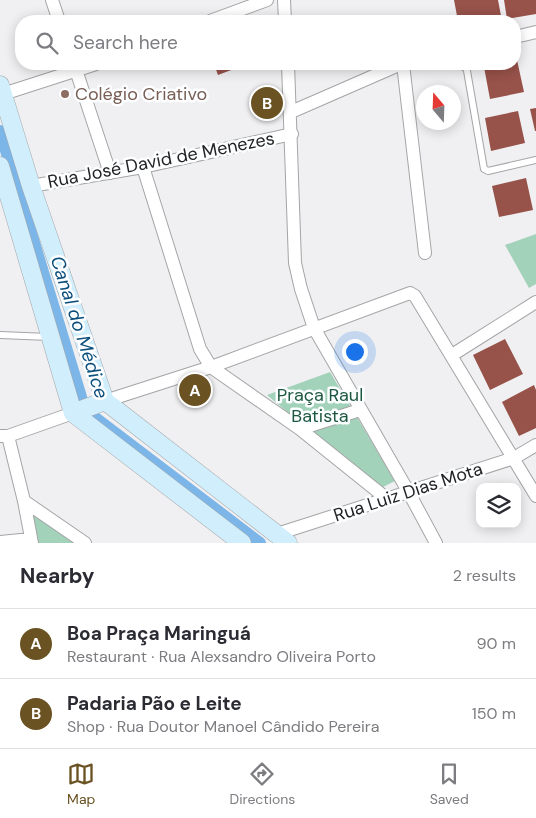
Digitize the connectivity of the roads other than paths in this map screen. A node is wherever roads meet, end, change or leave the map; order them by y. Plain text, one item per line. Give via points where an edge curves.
1 (52, 0) edge
2 (266, 0) edge
3 (284, 0) edge
4 (58, 15) edge
5 (226, 15) edge
6 (285, 15) edge
7 (536, 32) edge
8 (521, 36) edge
9 (66, 70) edge
10 (77, 70) edge
11 (288, 70) edge
12 (388, 70) edge
13 (403, 70) edge
14 (466, 70) edge
15 (1, 90) edge
16 (291, 112) junction
17 (292, 134) junction
18 (536, 160) edge
19 (0, 166) edge
20 (143, 167) junction
21 (110, 172) junction
22 (31, 186) junction
23 (5, 195) edge
24 (425, 253) dead end
25 (536, 302) edge
26 (314, 328) junction
27 (0, 335) edge
28 (50, 337) junction
29 (452, 355) junction
30 (212, 367) junction
31 (103, 401) junction
32 (360, 410) junction
33 (74, 412) junction
34 (300, 429) junction
35 (4, 436) edge
36 (536, 445) edge
37 (514, 458) junction
38 (408, 491) junction
39 (536, 496) edge
40 (386, 498) junction
41 (24, 501) junction
42 (282, 538) edge
43 (31, 541) edge
44 (0, 542) edge
45 (85, 543) edge
46 (242, 543) edge
47 (436, 543) edge

1 - 4 street
2 - 5 street
3 - 6 street
7 - 8 street
9 - 15 street
10 - 21 street
11 - 16 street
12 - 16 street
13 - 24 street
14 - 18 lane via 484,169 488,171
15 - 22 street
16 - 17 street
17 - 20 street, Rua José David de Menezes
17 - 26 street via 295,262
19 - 23 street
20 - 21 street, Rua José David de Menezes
20 - 30 street via 200,349
21 - 22 street, Rua José David de Menezes
22 - 31 street
23 - 28 street
25 - 29 street
26 - 29 street via 410,294 415,296
26 - 30 street
26 - 32 street
27 - 28 lane
28 - 33 street
29 - 37 street
30 - 31 street
30 - 34 street
31 - 33 street
31 - 42 street
32 - 34 street
32 - 38 street
33 - 35 street
33 - 46 street
34 - 40 street
35 - 41 street
36 - 37 street, Rua Luiz Dias Mota
37 - 38 street, Rua Luiz Dias Mota
37 - 39 street
38 - 40 street, Rua Luiz Dias Mota
38 - 47 street
40 - 42 street, Rua Luiz Dias Mota
41 - 43 street
41 - 45 street
43 - 44 street

